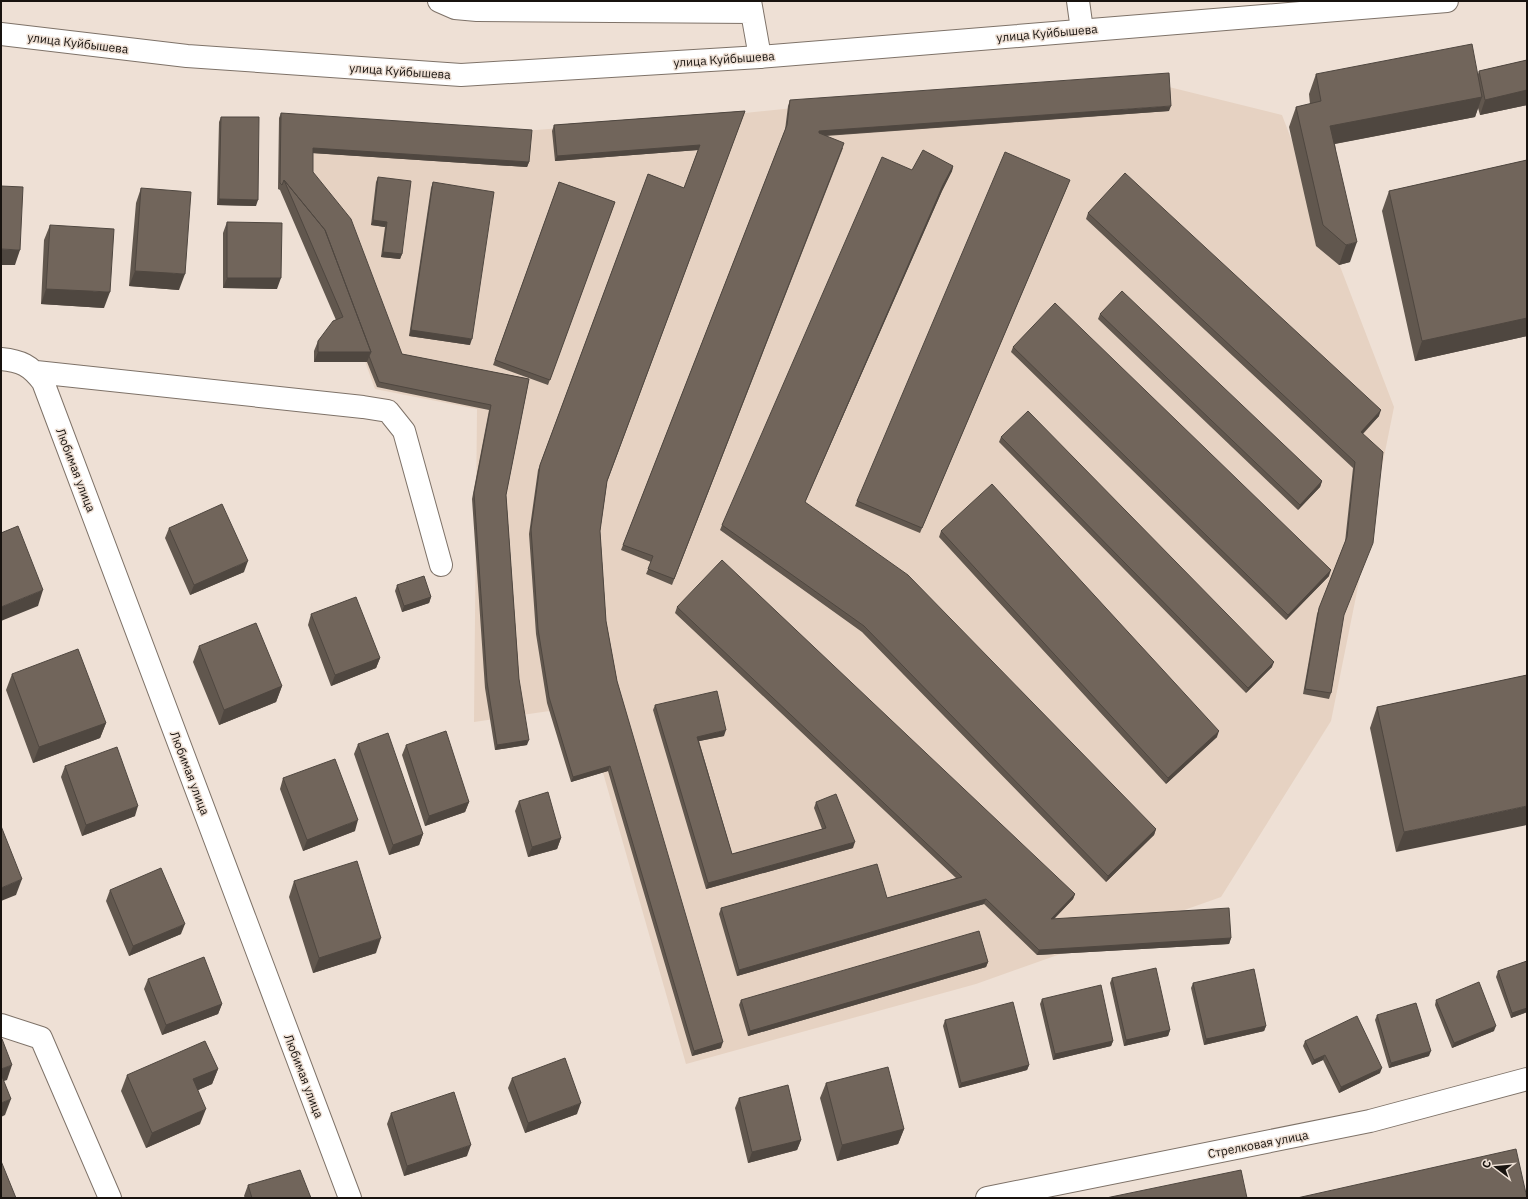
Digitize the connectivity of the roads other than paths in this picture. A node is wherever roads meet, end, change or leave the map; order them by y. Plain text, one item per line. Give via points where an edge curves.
1 (439, 1) edge
2 (1078, 1) edge
3 (1447, 1) edge
4 (751, 6) edge
5 (1082, 30) junction
6 (1, 34) edge
7 (760, 56) junction
8 (8, 360) edge
9 (36, 372) junction
10 (441, 565) dead end
11 (1, 1025) edge
12 (1527, 1079) edge
13 (110, 1198) edge
14 (350, 1198) edge
15 (987, 1198) edge

1 - 4 street via 454,8 478,10
2 - 5 street
3 - 5 street, улица Куйбышева
4 - 7 street
5 - 7 street, улица Куйбышева
6 - 7 street, улица Куйбышева via 187,56 461,75
8 - 9 street, Любимая улица via 26,365
9 - 10 street via 363,406 388,411 404,431
9 - 14 street, Любимая улица via 43,382
11 - 13 street via 41,1038
12 - 15 street, Стрелковая улица via 1370,1122

